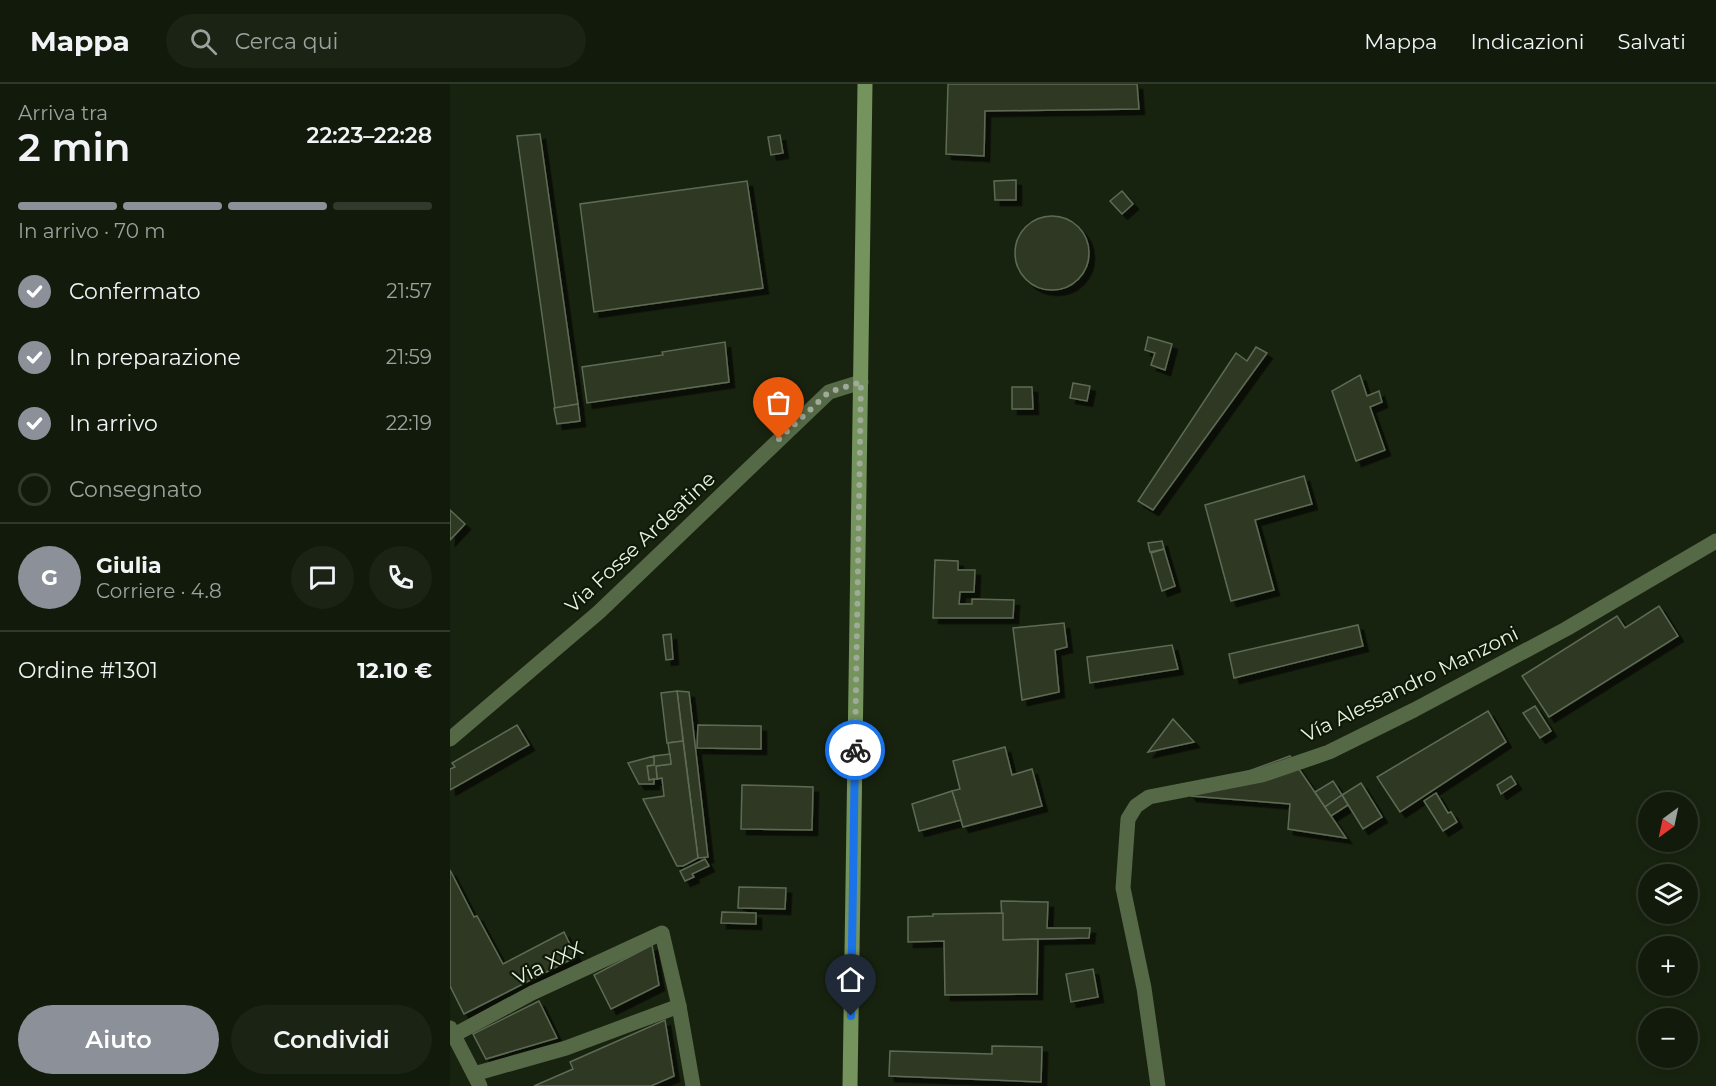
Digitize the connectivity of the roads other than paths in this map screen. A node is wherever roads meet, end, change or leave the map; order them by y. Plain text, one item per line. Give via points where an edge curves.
1 (865, 84) edge
2 (861, 382) junction
3 (1716, 541) edge
4 (450, 739) edge
5 (679, 1006) junction
6 (452, 1031) edge
7 (477, 1080) edge
8 (693, 1086) edge
9 (850, 1086) edge
10 (1158, 1086) edge

1 - 2 main road
2 - 4 street, Via Fosse Ardeatine via 829,392 599,612
2 - 9 main road
3 - 10 street, Vía Alessandro Manzoni via 1566,629 1329,752 1262,775 1149,797 1136,806 1128,819 1123,888 1144,988
5 - 6 street, Via XXX via 662,933
5 - 7 street
5 - 8 street
6 - 7 street

